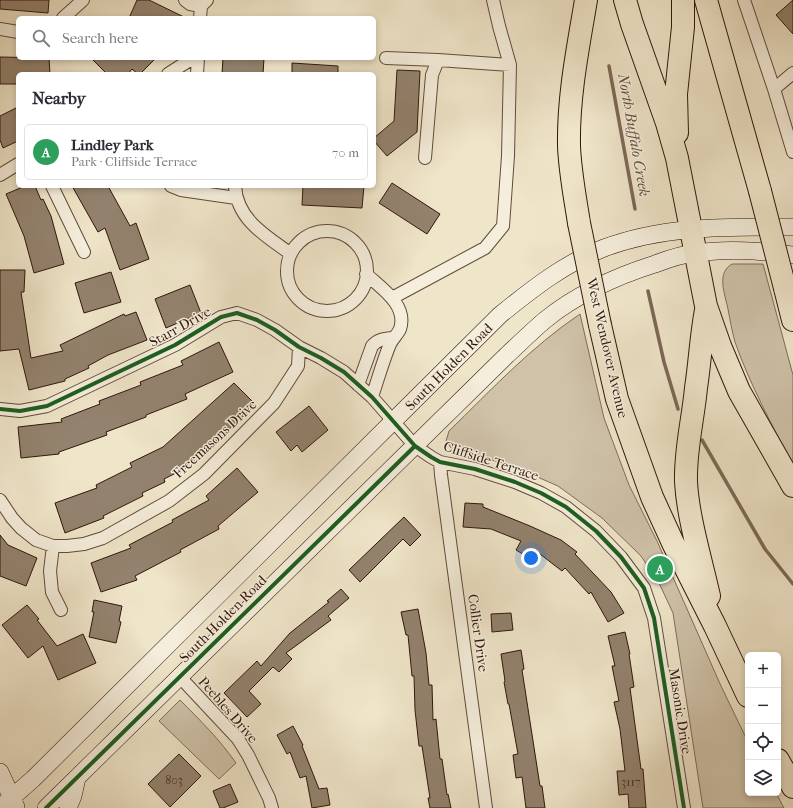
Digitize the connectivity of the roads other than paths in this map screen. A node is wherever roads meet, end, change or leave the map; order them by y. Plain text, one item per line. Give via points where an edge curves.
1 (83, 0) edge
2 (185, 0) edge
3 (493, 0) edge
4 (586, 0) edge
5 (625, 0) edge
6 (683, 0) edge
7 (706, 0) edge
8 (744, 0) edge
9 (203, 8) edge
10 (65, 16) edge
11 (0, 29) edge
12 (16, 32) edge
13 (386, 58) dead end
14 (190, 60) edge
15 (198, 60) edge
16 (438, 60) junction
17 (510, 65) junction
18 (171, 72) edge
19 (197, 72) edge
20 (793, 72) edge
21 (774, 89) junction
22 (793, 152) edge
23 (425, 158) dead end
24 (677, 158) junction
25 (16, 165) edge
26 (0, 175) edge
27 (53, 188) edge
28 (176, 188) edge
29 (191, 189) edge
30 (235, 192) edge
31 (793, 227) edge
32 (691, 229) junction
33 (84, 252) dead end
34 (696, 252) junction
35 (291, 254) junction
36 (793, 254) edge
37 (366, 274) junction
38 (392, 298) junction
39 (706, 306) junction
40 (793, 320) edge
41 (392, 338) junction
42 (372, 346) junction
43 (299, 347) junction
44 (387, 353) junction
45 (358, 385) junction
46 (372, 397) junction
47 (0, 409) edge
48 (393, 422) junction
49 (415, 446) junction
50 (440, 462) junction
51 (793, 486) edge
52 (0, 500) edge
53 (53, 546) junction
54 (61, 610) dead end
55 (654, 618) joint
56 (715, 626) junction
57 (180, 677) junction
58 (745, 690) edge
59 (781, 765) edge
60 (0, 772) edge
61 (77, 778) junction
62 (793, 787) edge
63 (10, 805) edge
64 (46, 808) edge
65 (68, 808) edge
66 (272, 808) edge
67 (486, 808) edge
68 (684, 808) edge

1 - 10 street
2 - 9 street
3 - 17 street
4 - 56 highway, West Wendover Avenue, bridge via 570,106 569,146 579,223 600,326 617,399 652,497
5 - 24 highway
6 - 24 highway via 683,27 676,94
7 - 40 highway, bridge
8 - 21 street
11 - 12 street
13 - 16 street
14 - 18 street
15 - 19 street
16 - 17 street
16 - 23 street via 432,75
17 - 38 street via 503,226 485,248
20 - 21 street
21 - 22 street
24 - 32 highway
25 - 26 street
27 - 33 street
28 - 29 street
29 - 30 street
30 - 35 street via 249,222
31 - 32 main road, South Holden Road
32 - 34 highway
32 - 48 main road, South Holden Road via 650,235 603,248 552,276 500,315
34 - 36 main road, South Holden Road via 739,250
34 - 39 highway
34 - 49 main road, South Holden Road via 616,278 546,319
35 - 37 street via 299,242 312,233 326,230 340,232 352,240 362,252
35 - 37 street via 288,277 292,291 302,302 315,310 339,310 354,301 365,282
37 - 38 street
38 - 41 street via 400,312 401,323 400,330
39 - 51 highway via 739,391
39 - 56 highway via 687,450 686,482
41 - 42 street via 381,339
41 - 44 street
42 - 44 street
42 - 45 street
43 - 45 street, Starr Drive via 338,368
43 - 47 street, Starr Drive via 257,320 237,313 221,317 175,345 47,406 20,411
43 - 53 street, Freemasons Drive via 298,366 274,404 204,474 169,501 103,538 84,544
44 - 46 street
45 - 46 street, Starr Drive
46 - 48 street, Starr Drive
48 - 49 street, Cliffside Terrace
48 - 63 main road, South Holden Road
49 - 50 street, Cliffside Terrace
49 - 57 main road, South Holden Road
50 - 55 street, Cliffside Terrace via 475,469 515,482 566,507 596,531 621,557 644,588
50 - 67 street, Collier Drive
52 - 53 street, Freemasons Drive via 21,528 36,540
53 - 54 street via 50,571 52,592
55 - 68 street, Masonic Drive
56 - 58 highway, West Wendover Avenue
57 - 61 main road, South Holden Road
57 - 66 street, Peebles Drive via 238,739
59 - 62 highway
60 - 63 main road
61 - 64 main road, South Holden Road
61 - 65 main road

